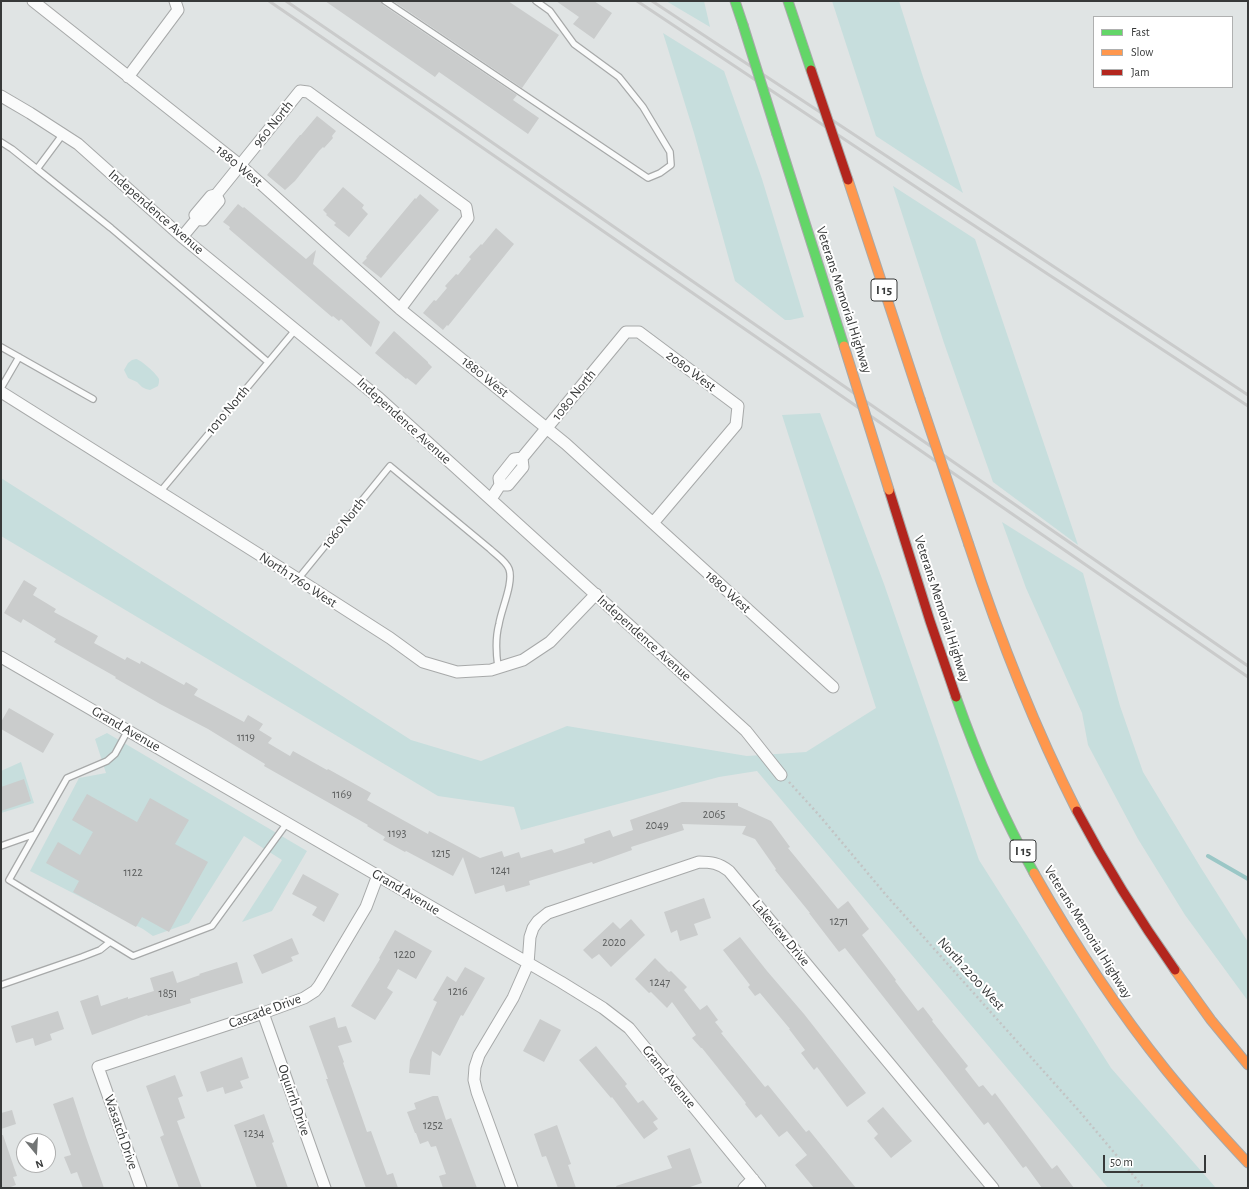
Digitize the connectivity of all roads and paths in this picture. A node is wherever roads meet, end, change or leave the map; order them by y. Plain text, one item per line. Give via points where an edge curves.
1 (33, 1) edge
2 (175, 1) edge
3 (385, 1) edge
4 (536, 1) edge
5 (735, 1) edge
6 (788, 1) edge
7 (128, 77) junction
8 (1, 96) edge
9 (62, 134) junction
10 (1, 142) edge
11 (240, 166) junction
12 (37, 169) junction
13 (182, 237) junction
14 (400, 309) junction
15 (296, 329) junction
16 (626, 332) joint
17 (1, 347) edge
18 (19, 357) junction
19 (268, 362) junction
20 (1, 388) edge
21 (1, 392) edge
22 (93, 399) dead end
23 (547, 428) junction
24 (160, 492) junction
25 (491, 500) junction
26 (652, 524) junction
27 (298, 579) junction
28 (596, 594) junction
29 (1, 657) edge
30 (498, 667) junction
31 (833, 687) dead end
32 (128, 730) junction
33 (781, 775) joint
34 (287, 823) junction
35 (35, 834) junction
36 (1, 846) edge
37 (378, 875) junction
38 (110, 942) junction
39 (528, 964) junction
40 (1, 985) edge
41 (262, 1013) junction
42 (1248, 1065) edge
43 (101, 1076) joint
44 (1248, 1163) edge
45 (753, 1179) junction
46 (141, 1188) edge
47 (324, 1188) edge
48 (512, 1188) edge
49 (744, 1188) edge
50 (760, 1188) edge
51 (993, 1188) edge
52 (1144, 1188) edge

1 - 7 street, 1880 West
2 - 7 street via 178,10
3 - 4 lane via 648,178 671,165 670,152 643,107 619,77 574,44 550,11
5 - 44 highway, Veterans Memorial Highway / I 15, bridge via 938,643 977,752 1036,877 1084,956 1132,1027 1185,1093
6 - 42 highway, I 15, bridge via 985,594 1011,664 1052,760 1123,892 1166,958
7 - 11 street, 1880 West
8 - 9 street, Independence Avenue
9 - 12 lane
9 - 13 street, Independence Avenue via 78,144
10 - 12 lane
11 - 13 street, 960 North via 195,215 197,219
11 - 14 street, 1880 West
11 - 14 street, 960 North via 300,91 308,92 466,207 468,218
12 - 19 lane via 111,228
13 - 15 street, Independence Avenue
14 - 23 street, 1880 West
15 - 19 lane, 1010 North
15 - 25 street, Independence Avenue via 379,398
16 - 23 street, 1080 North
16 - 26 street, 2080 West via 639,332 738,406 736,425
17 - 18 lane
18 - 20 lane
18 - 22 lane
19 - 24 lane, 1010 North
21 - 24 street, North 1760 West
23 - 25 street, 1080 North via 522,458 514,459 499,478 500,485
23 - 26 street, 1880 West
24 - 27 street, North 1760 West
25 - 28 street, Independence Avenue
26 - 31 street, 1880 West
27 - 30 street, North 1760 West via 423,662 457,672 491,670
27 - 30 lane, 1060 North via 390,466 504,562 509,569 510,577 498,624
28 - 30 street, North 1760 West via 550,642 523,660
28 - 33 street, Independence Avenue via 746,731
29 - 32 street, Grand Avenue
32 - 34 street, Grand Avenue
32 - 35 lane via 115,754 107,761 67,778
33 - 52 path, North 2200 West via 1075,1106
34 - 37 street, Grand Avenue
34 - 38 lane via 212,926 133,956
35 - 36 lane
35 - 38 lane via 9,880
37 - 39 street, Grand Avenue
37 - 41 street, Cascade Drive via 366,907 319,986 304,998
38 - 40 lane via 100,950
39 - 45 street, Grand Avenue via 603,1008 629,1028
39 - 48 street, Lakeview Drive via 513,998 474,1067 477,1092
39 - 51 street, Lakeview Drive via 533,928 548,913 699,862 711,862 724,867
41 - 43 street, Cascade Drive via 98,1067
41 - 47 street, Oquirrh Drive
43 - 46 street, Wasatch Drive
45 - 49 street
45 - 50 street, Grand Avenue

